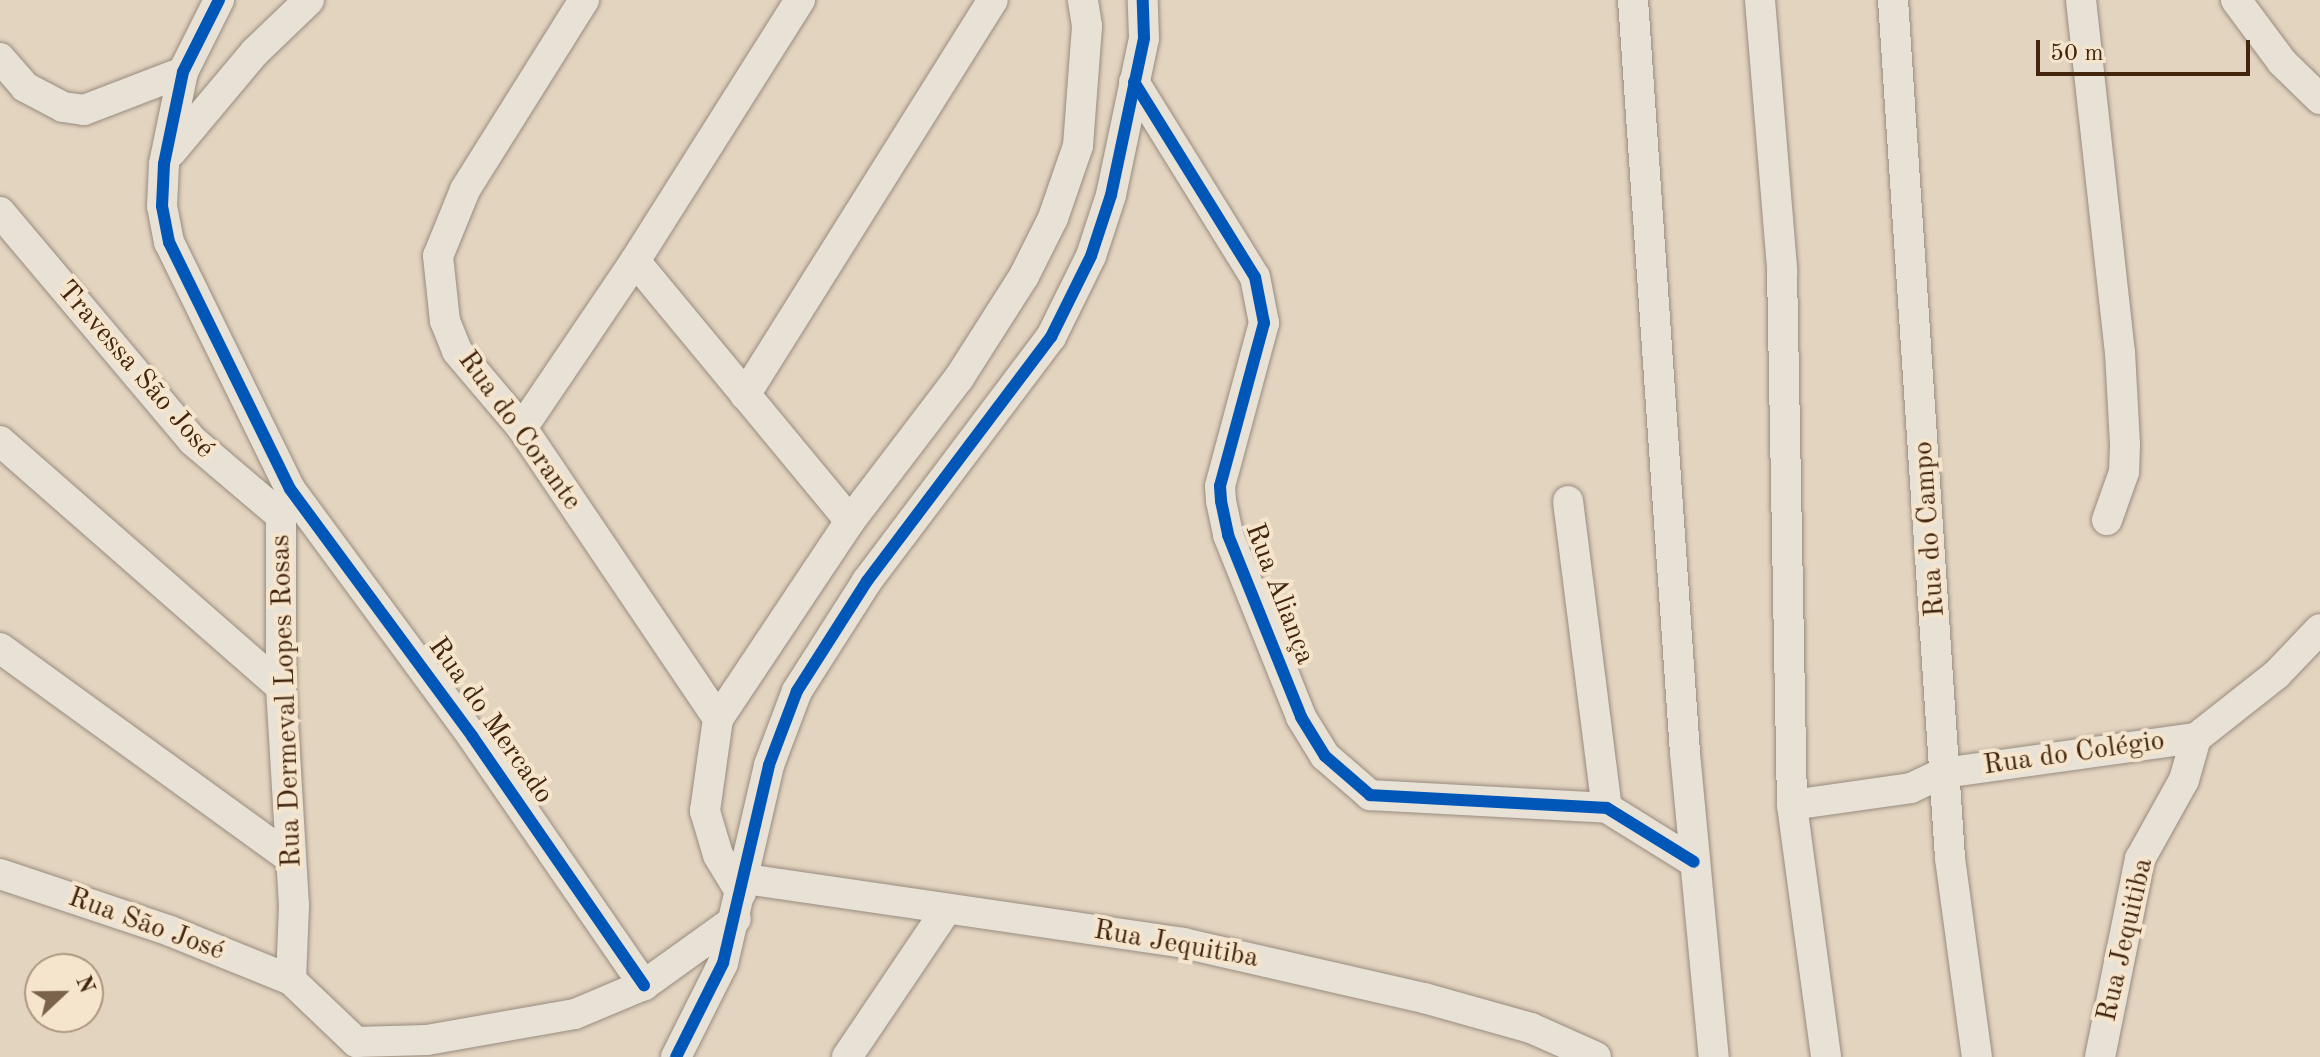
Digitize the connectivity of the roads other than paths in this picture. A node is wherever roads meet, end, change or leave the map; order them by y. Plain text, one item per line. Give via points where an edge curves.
1 (219, 0) edge
2 (309, 0) edge
3 (584, 0) edge
4 (800, 0) edge
5 (993, 0) edge
6 (1083, 0) edge
7 (1143, 0) edge
8 (1633, 0) edge
9 (1760, 0) edge
10 (1893, 0) edge
11 (2081, 0) edge
12 (2236, 0) edge
13 (0, 58) edge
14 (183, 72) junction
15 (1134, 82) junction
16 (2320, 99) edge
17 (164, 164) junction
18 (0, 212) edge
19 (635, 261) junction
20 (745, 395) junction
21 (522, 428) junction
22 (0, 441) edge
23 (1568, 501) dead end
24 (286, 502) junction
25 (2107, 520) dead end
26 (850, 521) junction
27 (2320, 629) edge
28 (0, 648) edge
29 (281, 687) junction
30 (718, 719) junction
31 (2196, 738) junction
32 (1943, 773) junction
33 (1792, 805) junction
34 (1607, 808) junction
35 (291, 859) junction
36 (1694, 862) junction
37 (0, 874) edge
38 (741, 897) junction
39 (946, 910) junction
40 (291, 980) junction
41 (644, 985) junction
42 (346, 1050) edge
43 (676, 1057) edge
44 (847, 1057) edge
45 (1596, 1057) edge
46 (1714, 1057) edge
47 (1826, 1057) edge
48 (1977, 1057) edge
49 (2100, 1057) edge

1 - 14 street, Rua Dermeval Lopes Rosas
2 - 17 street via 187,128
3 - 21 street, Rua do Corante via 465,190 438,256 445,321 457,351
4 - 19 street
5 - 20 street
6 - 26 street via 1087,26 1078,146 1053,218 1024,276 959,378
7 - 15 street via 1144,38
8 - 36 street
9 - 33 street via 1782,270
10 - 32 street, Rua do Campo
11 - 25 street via 2120,352 2125,445 2124,472
12 - 16 street via 2282,62
13 - 14 street via 25,87 63,107 84,110
14 - 17 street, Rua Dermeval Lopes Rosas
15 - 34 street, Rua Aliança via 1255,277 1264,323 1220,486 1221,501 1240,567 1311,736 1325,756 1370,795
15 - 38 street via 1111,195 1091,256 1051,337 867,581 797,691 769,765
17 - 24 street, Rua Dermeval Lopes Rosas via 162,206 169,242
18 - 24 street, Travessa São José via 193,441
19 - 20 street
19 - 21 street
20 - 26 street
21 - 30 street, Rua do Corante
22 - 29 street
23 - 34 street
24 - 29 street, Rua Dermeval Lopes Rosas
24 - 41 street, Rua do Mercado via 472,736
26 - 30 street
27 - 31 street, Rua do Colégio via 2277,674
28 - 35 street
29 - 35 street, Rua Dermeval Lopes Rosas
30 - 38 street via 705,811 718,855
31 - 32 street, Rua do Colégio
31 - 49 street, Rua Jequitiba via 2184,780 2140,859
32 - 33 street, Rua do Colégio via 1911,788
32 - 48 street, Rua do Campo
33 - 47 street
34 - 36 street, Rua Aliança
35 - 40 street, Rua Dermeval Lopes Rosas
36 - 46 street
37 - 40 street, Rua São José via 170,931
38 - 39 street, Rua Jequitiba
38 - 41 street
38 - 43 street via 723,963
39 - 44 street
39 - 45 street, Rua Jequitiba via 1183,943 1308,970 1531,1028
40 - 42 street
41 - 42 street via 575,1014

